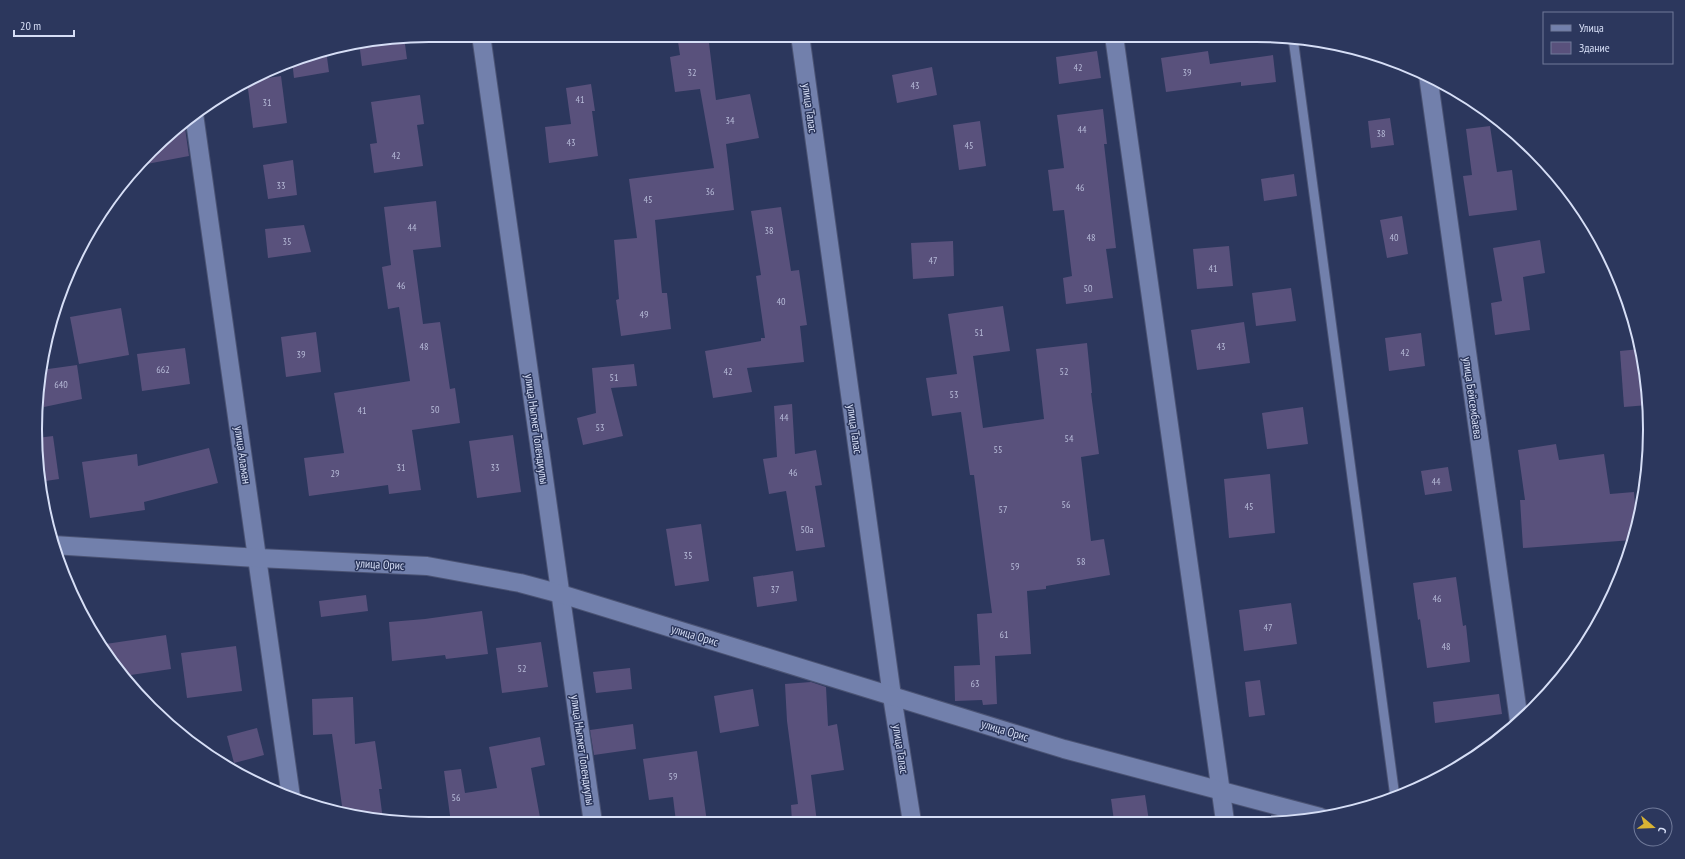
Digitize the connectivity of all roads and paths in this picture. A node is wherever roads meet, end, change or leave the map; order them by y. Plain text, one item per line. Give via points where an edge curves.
1 (482, 42) edge
2 (801, 42) edge
3 (1115, 42) edge
4 (1294, 44) edge
5 (1429, 83) edge
6 (195, 121) edge
7 (60, 545) edge
8 (258, 558) junction
9 (561, 594) junction
10 (892, 696) junction
11 (1518, 715) edge
12 (1221, 790) junction
13 (290, 791) edge
14 (1394, 791) edge
15 (1308, 814) edge
16 (592, 817) edge
17 (911, 817) edge
18 (1224, 817) edge

1 - 9 street, улица Ныгмет Толендиулы
2 - 10 street, улица Талас
3 - 12 street
4 - 14 lane
5 - 11 street, улица Бейсембаева
6 - 8 street, улица Аламан
7 - 8 street, улица Орис
8 - 9 street, улица Орис via 427,566 520,583
8 - 13 street, улица Аламан
9 - 10 street, улица Орис
9 - 16 street, улица Ныгмет Толендиулы
10 - 12 street, улица Орис via 1064,749
10 - 17 street, улица Талас
12 - 15 street, улица Орис
12 - 18 street

